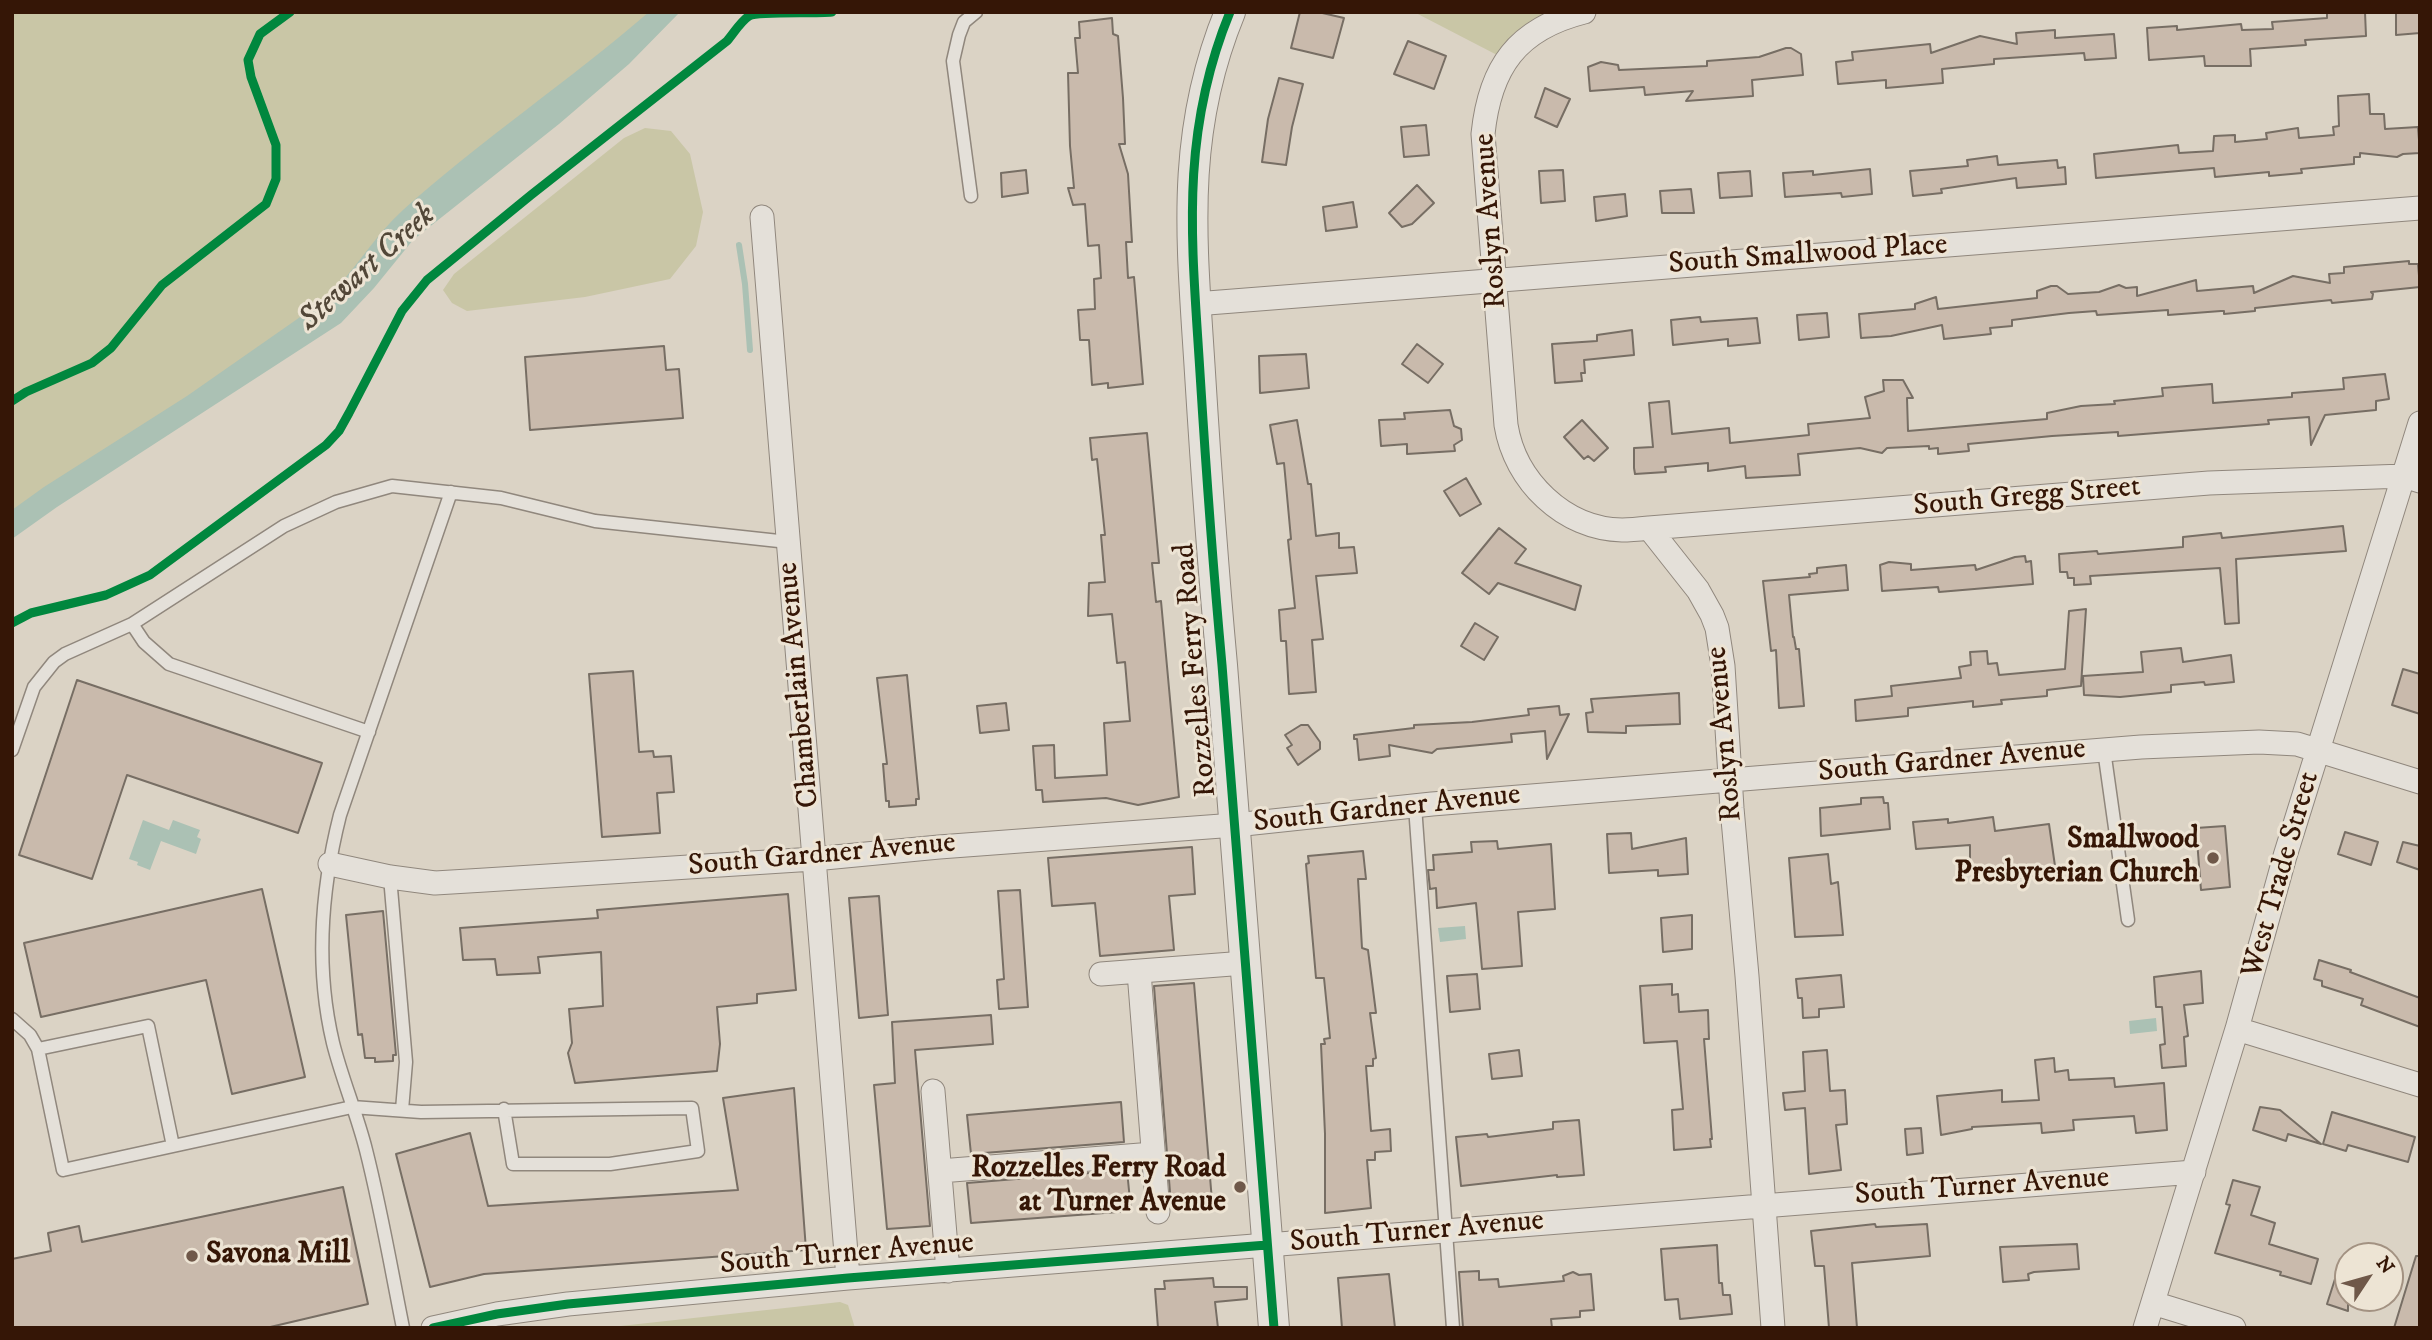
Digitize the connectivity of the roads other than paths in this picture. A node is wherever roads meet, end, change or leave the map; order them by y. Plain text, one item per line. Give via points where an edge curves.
1 (975, 12) edge
2 (1230, 12) edge
3 (1584, 12) edge
4 (971, 196) dead end
5 (2420, 208) edge
6 (762, 217) dead end
7 (1495, 280) junction
8 (1195, 304) junction
9 (2420, 423) edge
10 (2412, 479) edge
11 (451, 492) junction
12 (1649, 528) junction
13 (788, 542) junction
14 (132, 624) junction
15 (369, 732) junction
16 (12, 750) edge
17 (2104, 750) junction
18 (2318, 752) junction
19 (1730, 780) junction
20 (2420, 782) edge
21 (1415, 806) junction
22 (1235, 825) junction
23 (814, 859) junction
24 (330, 864) junction
25 (390, 877) junction
26 (2128, 920) dead end
27 (1245, 963) junction
28 (1139, 972) junction
29 (1101, 974) dead end
30 (12, 1019) edge
31 (2237, 1029) junction
32 (38, 1049) junction
33 (2420, 1085) edge
34 (933, 1091) dead end
35 (352, 1107) junction
36 (504, 1109) junction
37 (402, 1110) junction
38 (173, 1146) junction
39 (1153, 1154) junction
40 (940, 1171) junction
41 (2193, 1172) junction
42 (1763, 1204) junction
43 (1158, 1212) dead end
44 (1446, 1230) junction
45 (1268, 1245) junction
46 (948, 1271) junction
47 (848, 1278) junction
48 (2153, 1303) junction
49 (403, 1328) edge
50 (433, 1328) edge
51 (1274, 1328) edge
52 (1453, 1328) edge
53 (1773, 1328) edge
54 (2145, 1328) edge
55 (2234, 1328) edge

1 - 4 lane via 964,22 953,61
2 - 8 street, Rozzelles Ferry Road via 1209,73 1192,168
3 - 7 street, Roslyn Avenue via 1562,18 1525,41 1495,79 1486,106 1483,134
5 - 7 street, South Smallwood Place
6 - 13 street, Chamberlain Avenue
7 - 8 street, South Smallwood Place
7 - 12 street, Roslyn Avenue via 1508,438 1517,462 1531,484 1552,503 1584,521 1622,530
8 - 22 street, Rozzelles Ferry Road
9 - 10 street, West Trade Street
10 - 12 street, South Gregg Street via 2209,483
10 - 18 street, West Trade Street
11 - 13 lane via 502,498 595,521
11 - 14 lane via 392,486 336,502 284,526
11 - 15 lane
12 - 19 street, Roslyn Avenue via 1698,590 1717,628
13 - 23 street, Chamberlain Avenue
14 - 15 lane via 169,664
14 - 16 lane via 54,662 34,687
15 - 24 lane via 340,815
17 - 18 street, South Gardner Avenue via 2259,742 2297,744
17 - 19 street, South Gardner Avenue
17 - 26 lane
18 - 20 street, South Gardner Avenue
18 - 31 street, West Trade Street
19 - 21 street, South Gardner Avenue
19 - 42 street, Roslyn Avenue
21 - 22 street, South Gardner Avenue
21 - 44 lane
22 - 23 street, South Gardner Avenue
22 - 27 street, Rozzelles Ferry Road
23 - 25 street, South Gardner Avenue via 435,883
23 - 47 street, Chamberlain Avenue
24 - 25 street, South Gardner Avenue
24 - 35 lane via 321,951 323,985
25 - 37 lane via 406,1062
27 - 28 street
27 - 45 street, Rozzelles Ferry Road
28 - 29 street
28 - 39 street
30 - 32 lane
31 - 33 street
31 - 41 street, West Trade Street
32 - 38 lane via 148,1026
32 - 38 lane via 63,1170
34 - 40 street
35 - 37 lane
35 - 38 lane
35 - 49 lane via 376,1187
36 - 36 lane via 692,1108 698,1151 610,1164 513,1164
36 - 37 lane
39 - 40 street
39 - 43 street
40 - 46 street
41 - 42 street, South Turner Avenue
41 - 48 street, West Trade Street
42 - 44 street, South Turner Avenue
42 - 53 street, Roslyn Avenue
44 - 45 street, South Turner Avenue
44 - 52 lane
45 - 46 street, South Turner Avenue
45 - 51 street, Rozzelles Ferry Road
46 - 47 street, South Turner Avenue
47 - 50 street, South Turner Avenue via 544,1306
48 - 54 street, West Trade Street
48 - 55 street

